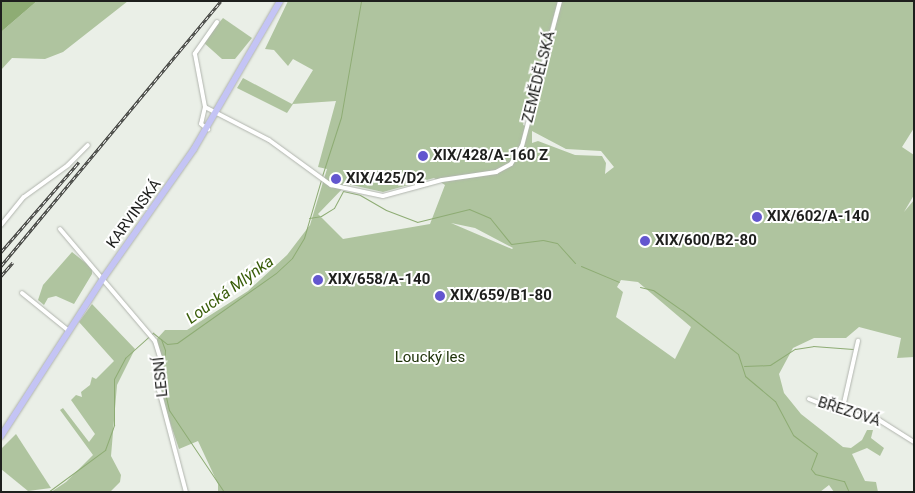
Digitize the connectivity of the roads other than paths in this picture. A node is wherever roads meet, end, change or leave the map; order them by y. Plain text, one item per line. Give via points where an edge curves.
1 (280, 1) edge
2 (560, 1) edge
3 (217, 22) dead end
4 (205, 108) junction
5 (215, 114) junction
6 (208, 128) junction
7 (88, 145) dead end
8 (1, 225) edge
9 (60, 229) dead end
10 (104, 277) junction
11 (22, 293) dead end
12 (69, 331) junction
13 (858, 341) dead end
14 (809, 399) dead end
15 (842, 412) junction
16 (1, 436) edge
17 (914, 442) edge
18 (186, 492) edge

1 - 5 main road, KARVINSKÁ
2 - 5 street, ZEMĚDĚLSKÁ via 522,146 512,164 496,172 442,180 383,196 331,185 269,140
3 - 4 street via 196,54
4 - 5 street, ZEMĚDĚLSKÁ
4 - 6 street via 202,124
5 - 6 main road, KARVINSKÁ
6 - 10 main road, KARVINSKÁ
7 - 8 street via 68,166 24,197
9 - 10 street, LESNÍ
10 - 12 main road, KARVINSKÁ
10 - 18 street, LESNÍ via 150,334 158,350 159,390
11 - 12 street
12 - 16 main road, KARVINSKÁ
13 - 15 street
14 - 15 street, BŘEZOVÁ
15 - 17 street, BŘEZOVÁ via 880,420

